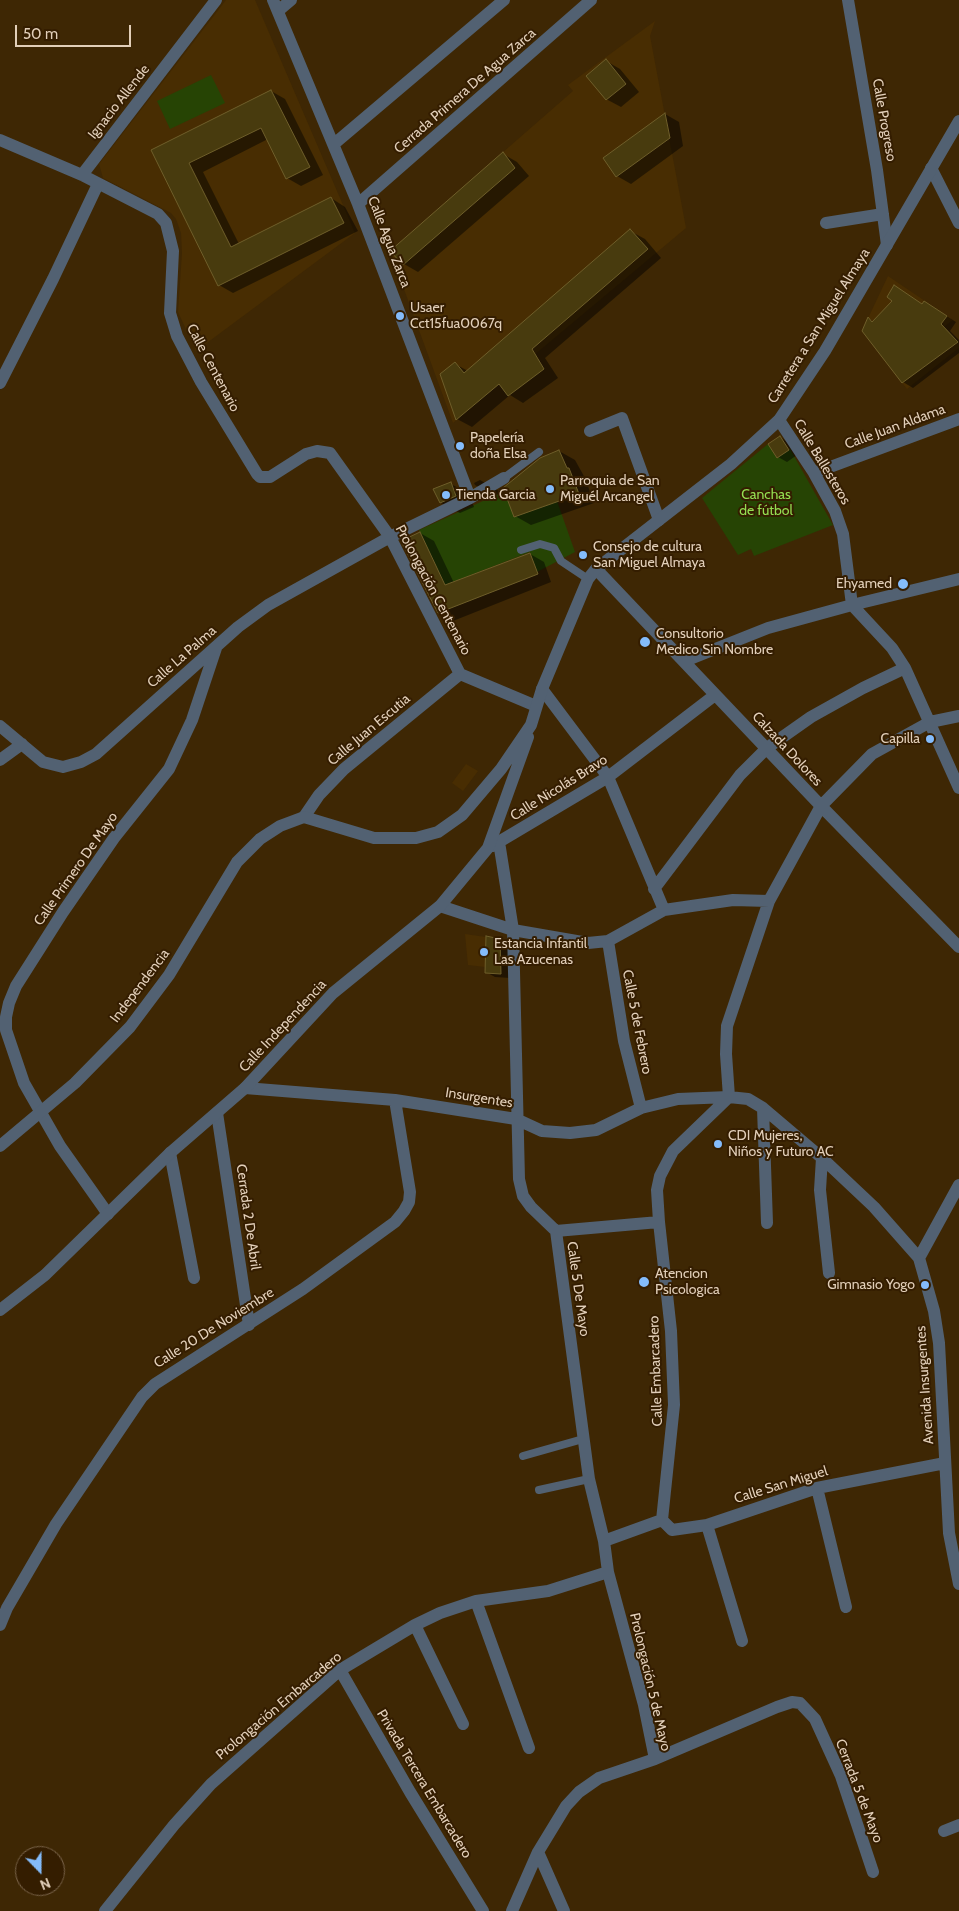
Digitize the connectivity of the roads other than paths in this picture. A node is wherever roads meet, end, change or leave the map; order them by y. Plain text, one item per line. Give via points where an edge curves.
1 (216, 0) edge
2 (291, 0) edge
3 (504, 0) edge
4 (591, 0) edge
5 (848, 0) edge
6 (276, 5) edge
7 (959, 121) edge
8 (0, 140) edge
9 (334, 144) junction
10 (931, 168) junction
11 (82, 175) junction
12 (98, 184) junction
13 (358, 204) junction
14 (883, 214) junction
15 (959, 221) edge
16 (826, 223) dead end
17 (887, 246) junction
18 (0, 383) edge
19 (959, 419) edge
20 (779, 420) junction
21 (590, 432) dead end
22 (539, 452) dead end
23 (330, 453) joint
24 (814, 473) junction
25 (504, 478) joint
26 (470, 498) junction
27 (659, 520) junction
28 (390, 537) junction
29 (521, 550) dead end
30 (596, 569) junction
31 (588, 579) junction
32 (959, 579) edge
33 (852, 604) junction
34 (216, 648) junction
35 (685, 661) junction
36 (905, 668) junction
37 (460, 674) junction
38 (542, 690) junction
39 (715, 695) junction
40 (536, 706) junction
41 (959, 716) edge
42 (930, 722) junction
43 (531, 725) junction
44 (0, 726) edge
45 (22, 744) junction
46 (767, 748) junction
47 (0, 760) edge
48 (608, 777) junction
49 (959, 788) edge
50 (821, 806) junction
51 (304, 817) junction
52 (493, 845) junction
53 (654, 889) junction
54 (769, 901) junction
55 (440, 906) junction
56 (664, 910) junction
57 (514, 930) junction
58 (608, 941) junction
59 (959, 947) edge
60 (246, 1088) junction
61 (729, 1097) junction
62 (395, 1100) junction
63 (641, 1108) junction
64 (762, 1108) junction
65 (41, 1112) junction
66 (217, 1113) junction
67 (516, 1119) junction
68 (0, 1146) edge
69 (170, 1153) junction
70 (822, 1158) junction
71 (959, 1185) edge
72 (108, 1214) junction
73 (659, 1222) junction
74 (767, 1223) dead end
75 (556, 1231) junction
76 (919, 1258) junction
77 (829, 1273) dead end
78 (194, 1278) dead end
79 (0, 1310) edge
80 (249, 1325) junction
81 (583, 1439) junction
82 (523, 1456) dead end
83 (945, 1463) junction
84 (589, 1479) junction
85 (817, 1488) junction
86 (539, 1490) dead end
87 (662, 1520) junction
88 (707, 1525) junction
89 (604, 1541) junction
90 (608, 1572) junction
91 (959, 1584) edge
92 (476, 1601) junction
93 (846, 1607) dead end
94 (0, 1625) edge
95 (414, 1625) junction
96 (742, 1641) dead end
97 (340, 1670) junction
98 (463, 1724) dead end
99 (529, 1748) dead end
100 (655, 1759) junction
101 (959, 1825) edge
102 (944, 1831) dead end
103 (538, 1852) junction
104 (874, 1872) dead end
105 (105, 1911) edge
106 (483, 1911) edge
107 (512, 1911) edge
108 (564, 1911) edge

1 - 11 street, Ignacio Allende
2 - 6 street
3 - 9 street
4 - 13 street, Cerrada Primera De Agua Zarca
5 - 14 street, Calle Progreso
6 - 9 street, Calle Agua Zarca
7 - 10 street, Carretera a San Miguel Almaya
8 - 11 street, Calle Centenario
9 - 13 street, Calle Agua Zarca
10 - 15 street
10 - 17 street, Carretera a San Miguel Almaya
11 - 12 street, Calle Centenario
12 - 18 street
12 - 23 street, Calle Centenario via 158,214 166,223 173,251 170,313 178,336 201,382 257,474 270,477 317,450
13 - 26 street, Calle Agua Zarca
14 - 16 street
14 - 17 street, Calle Progreso
17 - 20 street, Carretera a San Miguel Almaya via 825,351
19 - 24 street, Calle Juan Aldama
20 - 24 street, Calle Ballesteros
20 - 27 street, Carretera a San Miguel Almaya via 731,464
21 - 27 street via 622,418
22 - 25 lane
23 - 28 street, Prolongación Centenario
24 - 33 street, Calle Ballesteros via 835,511 842,534
25 - 26 street, Calle La Palma
26 - 28 street, Calle La Palma
27 - 30 street, Carretera a San Miguel Almaya
28 - 34 street, Calle La Palma via 268,605
28 - 37 street, Prolongación Centenario
29 - 31 lane via 540,544 554,548 561,561
30 - 31 street, Carretera a San Miguel Almaya
30 - 35 street, Calzada Dolores
31 - 38 street, Carretera a San Miguel Almaya
32 - 33 street
33 - 35 street via 768,628
33 - 36 street via 892,648
34 - 45 street, Calle La Palma via 96,754 81,762 63,767 43,762
34 - 65 street, Calle Primero De Mayo via 192,720 169,769 114,838 32,959 8,1003 6,1030 11,1047 24,1083
35 - 39 street, Calzada Dolores
36 - 42 street
36 - 46 street via 811,716
37 - 40 street, Prolongación Centenario
37 - 51 street, Calle Juan Escutia via 344,769 319,795
38 - 40 street, Carretera a San Miguel Almaya
38 - 48 street
39 - 46 street, Calzada Dolores
39 - 48 street, Calle Nicolás Bravo
40 - 43 street, Calle Independencia
41 - 42 street
42 - 49 street
42 - 50 street via 872,754
43 - 51 street, Calle Independencia via 480,795 462,815 438,832 416,838 374,838
43 - 52 street, Calle Independencia
44 - 45 street, Calle La Palma
45 - 47 street
46 - 50 street, Calzada Dolores
46 - 53 street via 740,775
48 - 52 street, Calle Nicolás Bravo
48 - 53 street
50 - 54 street
50 - 59 street, Calzada Dolores
51 - 65 street, Independencia via 280,826 260,839 237,862 169,975 130,1027 75,1083
52 - 55 street, Calle Independencia
52 - 57 street, Calle 5 De Mayo
53 - 56 street
54 - 56 street via 733,900
54 - 61 street via 727,1026
55 - 57 street
55 - 60 street, Calle Independencia via 333,993
56 - 58 street
57 - 58 street via 588,943
57 - 67 street, Calle 5 De Mayo
58 - 63 street, Calle 5 de Febrero via 624,1041
60 - 62 street, Insurgentes
60 - 66 street, Calle Independencia
61 - 63 street, Insurgentes via 678,1099
61 - 64 street, Avenida Insurgentes via 748,1100
61 - 73 street, Calle Embarcadero via 673,1151 666,1162 658,1190
62 - 67 street, Insurgentes
62 - 80 street, Calle 20 De Noviembre via 410,1192 404,1211 395,1222 334,1267
63 - 67 street, Insurgentes via 596,1130 570,1133 542,1131
64 - 70 street, Avenida Insurgentes
64 - 74 street
65 - 68 street, Independencia
65 - 72 street, Calle Primero De Mayo via 60,1146
66 - 69 street, Calle Independencia
66 - 80 street, Cerrada 2 De Abril
67 - 75 street, Calle 5 De Mayo via 522,1196
69 - 72 street, Calle Independencia
69 - 78 street
70 - 76 street, Avenida Insurgentes via 874,1207
70 - 77 street via 820,1190
71 - 76 street
72 - 79 street, Calle Independencia via 45,1275
73 - 75 street
73 - 87 street, Calle Embarcadero via 671,1331 674,1405
75 - 81 street, Calle 5 De Mayo
76 - 83 street, Avenida Insurgentes via 934,1311 939,1344
80 - 94 street, Calle 20 De Noviembre via 168,1374 142,1397 56,1524
81 - 82 lane
81 - 84 street, Calle 5 De Mayo
83 - 85 street, Calle San Miguel
83 - 91 street, Avenida Insurgentes via 949,1533
84 - 86 lane
84 - 89 street, Calle 5 De Mayo
85 - 88 street, Calle San Miguel
85 - 93 street
87 - 88 street, Calle San Miguel via 672,1530
87 - 89 street
88 - 96 street
89 - 90 street, Calle 5 De Mayo
90 - 92 street, Prolongación Embarcadero via 548,1591
90 - 100 street, Prolongación 5 de Mayo
92 - 95 street, Prolongación Embarcadero
92 - 99 street
95 - 97 street, Prolongación Embarcadero
95 - 98 street
97 - 105 street, Prolongación Embarcadero via 211,1784
97 - 106 street, Privada Tercera Embarcadero
100 - 103 street, Prolongación 5 de Mayo via 599,1778 579,1792 566,1806
100 - 104 street, Cerrada 5 de Mayo via 792,1702 800,1703 814,1719 841,1776
101 - 102 street
103 - 107 street, Prolongación 5 de Mayo
103 - 108 street

